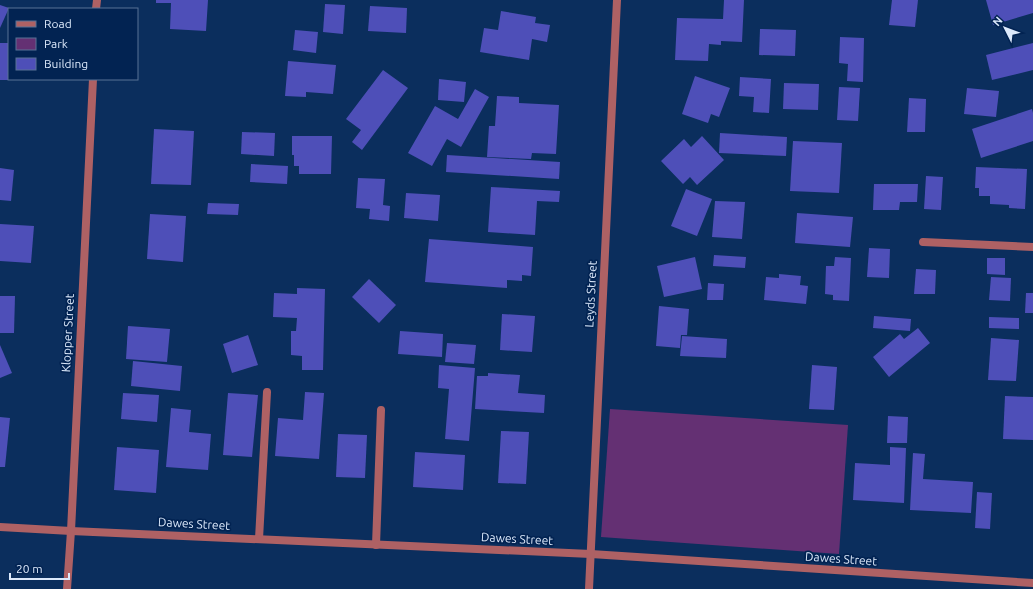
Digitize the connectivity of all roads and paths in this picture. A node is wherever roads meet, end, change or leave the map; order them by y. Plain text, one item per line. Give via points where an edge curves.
1 (618, 0) edge
2 (93, 80) edge
3 (923, 242) dead end
4 (1033, 247) edge
5 (267, 392) dead end
6 (381, 410) dead end
7 (0, 527) edge
8 (71, 531) junction
9 (259, 539) junction
10 (376, 545) junction
11 (591, 554) junction
12 (1033, 583) edge
13 (67, 589) edge
14 (589, 589) edge

1 - 11 street, Leyds Street
2 - 8 street, Klopper Street
3 - 4 street
5 - 9 street
6 - 10 street
7 - 8 street, Dawes Street
8 - 9 street, Dawes Street
8 - 13 street, Klopper Street
9 - 10 street, Dawes Street
10 - 11 street, Dawes Street
11 - 12 street, Dawes Street
11 - 14 street, Leyds Street

